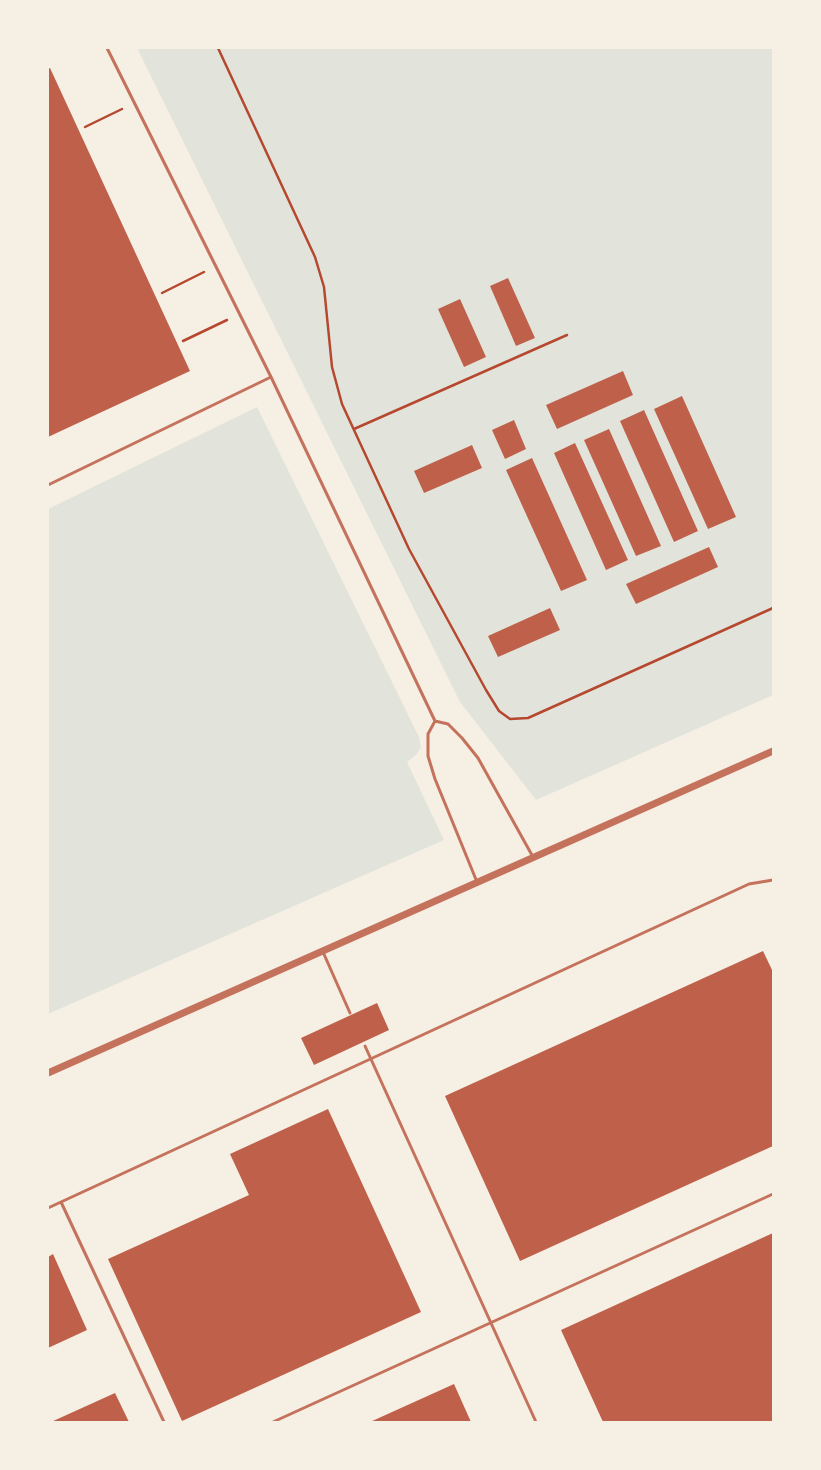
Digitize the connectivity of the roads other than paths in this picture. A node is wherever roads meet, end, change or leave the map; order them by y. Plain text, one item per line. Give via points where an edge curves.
1 (107, 48) edge
2 (271, 377) junction
3 (48, 485) edge
4 (435, 722) junction
5 (773, 751) edge
6 (534, 857) junction
7 (773, 880) edge
8 (477, 882) junction
9 (323, 952) junction
10 (350, 1013) dead end
11 (365, 1046) dead end
12 (371, 1059) junction
13 (48, 1073) edge
14 (773, 1194) edge
15 (62, 1202) junction
16 (48, 1208) edge
17 (491, 1323) junction
18 (164, 1422) edge
19 (273, 1422) edge
20 (536, 1422) edge

1 - 2 lane
2 - 3 lane
2 - 4 lane
4 - 6 lane via 448,724 478,758
4 - 8 lane via 428,734 428,756 434,779
5 - 6 street
6 - 8 street
7 - 12 lane via 749,884
8 - 9 street
9 - 10 lane
9 - 13 street
11 - 12 lane
12 - 15 lane
12 - 17 lane
14 - 17 lane
15 - 16 lane
15 - 18 lane
17 - 19 lane
17 - 20 lane

